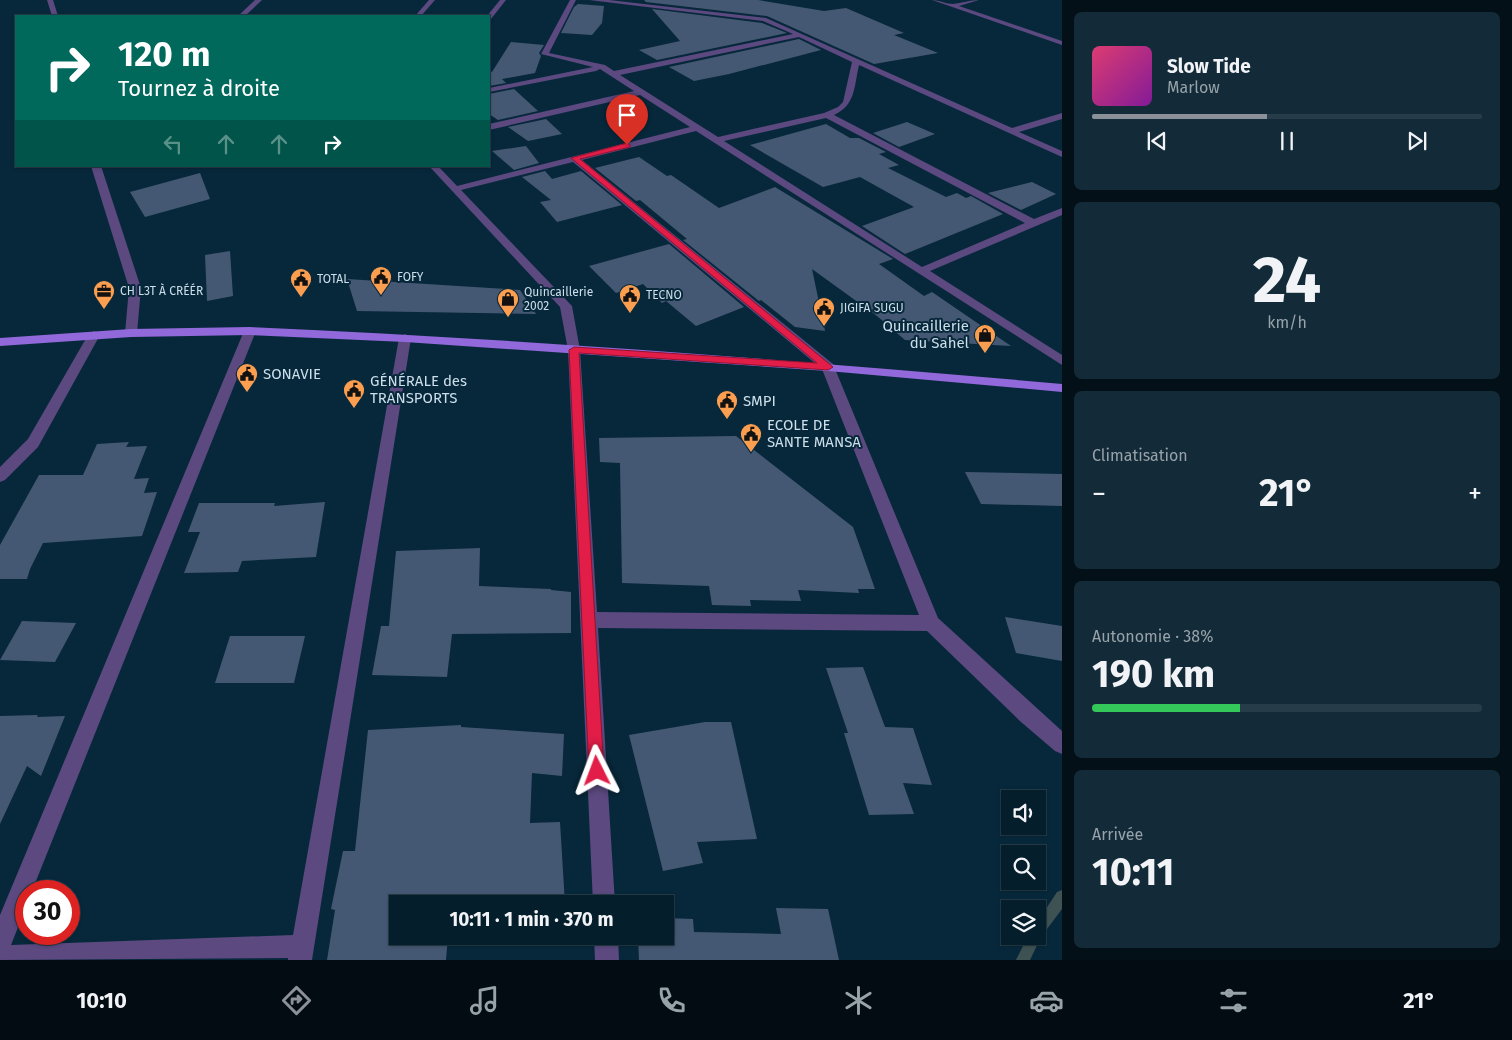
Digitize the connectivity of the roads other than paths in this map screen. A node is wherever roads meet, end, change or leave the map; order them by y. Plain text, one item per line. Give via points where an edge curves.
1 (50, 0) edge
2 (259, 0) edge
3 (432, 0) edge
4 (503, 0) edge
5 (573, 0) edge
6 (592, 0) edge
7 (935, 0) edge
8 (976, 0) edge
9 (951, 6) junction
10 (55, 15) edge
11 (242, 15) edge
12 (419, 15) edge
13 (490, 17) edge
14 (800, 35) junction
15 (1062, 43) edge
16 (856, 61) junction
17 (602, 67) junction
18 (613, 74) junction
19 (490, 90) edge
20 (641, 92) junction
21 (827, 115) junction
22 (1062, 116) edge
23 (490, 126) edge
24 (697, 128) junction
25 (1012, 131) junction
26 (716, 140) junction
27 (1062, 154) edge
28 (575, 158) junction
29 (96, 167) edge
30 (434, 167) edge
31 (455, 189) junction
32 (1062, 211) edge
33 (1033, 223) junction
34 (921, 271) junction
35 (250, 331) junction
36 (131, 333) junction
37 (94, 336) junction
38 (406, 338) junction
39 (0, 342) edge
40 (574, 350) junction
41 (1062, 361) edge
42 (828, 367) junction
43 (1062, 388) edge
44 (0, 476) edge
45 (588, 620) junction
46 (931, 623) junction
47 (1062, 744) edge
48 (603, 895) edge
49 (0, 943) edge
50 (606, 945) edge
51 (302, 953) edge
52 (0, 957) edge
53 (607, 960) edge

1 - 10 street
2 - 11 street
3 - 12 street
4 - 13 street
5 - 17 street via 545,54
6 - 14 street via 764,18
7 - 9 street
8 - 9 street
9 - 15 street
14 - 16 street
14 - 18 street
16 - 21 street via 848,102
16 - 25 street
17 - 18 street
17 - 19 street
18 - 20 street
20 - 23 street
20 - 24 street
21 - 26 street
21 - 33 street
22 - 25 street
24 - 26 street
24 - 28 street
25 - 27 street
26 - 34 street
28 - 31 street
28 - 42 street
29 - 36 street via 134,288
30 - 31 street
31 - 40 street via 566,306
32 - 33 street
33 - 34 street
34 - 41 street
35 - 36 main road
35 - 38 main road
35 - 49 street
36 - 37 main road
37 - 39 main road
37 - 44 street via 33,443
38 - 40 main road
38 - 51 street
40 - 42 main road
40 - 45 street
42 - 43 main road
42 - 46 street
45 - 46 street
45 - 48 street
46 - 47 street
50 - 53 street
51 - 52 street

